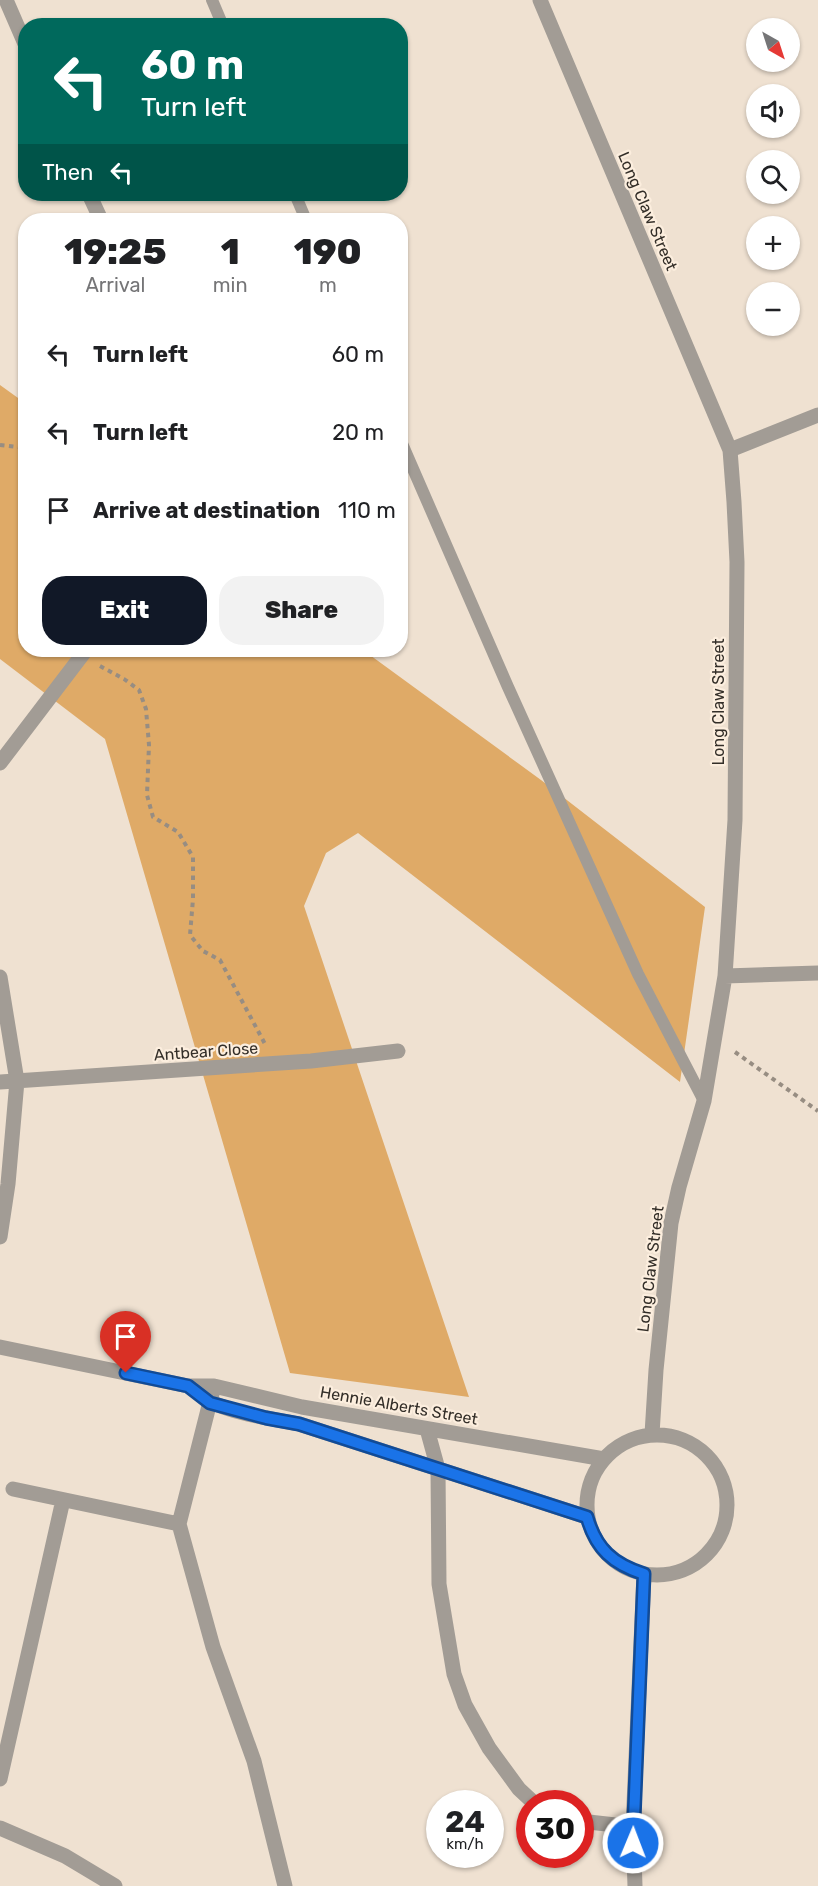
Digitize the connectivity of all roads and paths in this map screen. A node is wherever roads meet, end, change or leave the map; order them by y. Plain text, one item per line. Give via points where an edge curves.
1 (6, 0) edge
2 (212, 0) edge
3 (540, 0) edge
4 (220, 18) edge
5 (18, 28) edge
6 (818, 415) edge
7 (0, 445) edge
8 (18, 447) edge
9 (730, 450) junction
10 (408, 457) edge
11 (81, 657) edge
12 (90, 657) edge
13 (0, 763) edge
14 (818, 973) edge
15 (0, 976) edge
16 (725, 976) junction
17 (716, 1039) junction
18 (398, 1051) dead end
19 (276, 1064) junction
20 (17, 1081) junction
21 (0, 1082) edge
22 (704, 1101) junction
23 (818, 1111) edge
24 (0, 1237) edge
25 (0, 1347) edge
26 (188, 1386) junction
27 (214, 1386) junction
28 (210, 1403) junction
29 (427, 1429) junction
30 (652, 1434) junction
31 (604, 1459) junction
32 (438, 1469) junction
33 (14, 1489) dead end
34 (63, 1500) junction
35 (587, 1517) junction
36 (179, 1524) junction
37 (644, 1574) junction
38 (0, 1779) edge
39 (520, 1790) edge
40 (594, 1823) edge
41 (633, 1827) junction
42 (0, 1828) edge
43 (115, 1886) edge
44 (285, 1886) edge
45 (635, 1886) edge

1 - 5 street
2 - 4 lane
3 - 9 street, Long Claw Street
6 - 9 street
7 - 8 path
9 - 16 street, Long Claw Street via 736,562 735,820
10 - 22 lane via 638,974
11 - 13 street
12 - 19 path via 138,690 146,709 147,795 153,817 178,832 193,857 190,935 203,951 220,960
14 - 16 street
15 - 20 street
16 - 17 street, Long Claw Street
17 - 22 street, Long Claw Street
17 - 23 path
18 - 19 street, Antbear Close
19 - 20 street, Antbear Close
20 - 21 street, Antbear Close
20 - 24 street
22 - 30 street, Long Claw Street via 671,1223
25 - 26 street, Hennie Alberts Street
26 - 27 street, Hennie Alberts Street
26 - 28 street, Hennie Alberts Street
27 - 28 street
27 - 29 street, Hennie Alberts Street via 275,1402
28 - 32 street, Hennie Alberts Street via 299,1424
28 - 36 street
29 - 31 street, Hennie Alberts Street
29 - 32 street
30 - 31 street via 618,1446
30 - 37 street via 688,1441 704,1451 724,1482 727,1518 721,1536 697,1563 663,1575
31 - 35 street via 588,1492
32 - 35 street, Hennie Alberts Street
32 - 39 street via 439,1584 454,1674 483,1738
33 - 34 street
34 - 36 street
34 - 38 street
35 - 37 street via 599,1545 611,1559
36 - 44 street via 213,1647 254,1761
37 - 41 street
40 - 41 street
41 - 45 street
42 - 43 street via 65,1856

